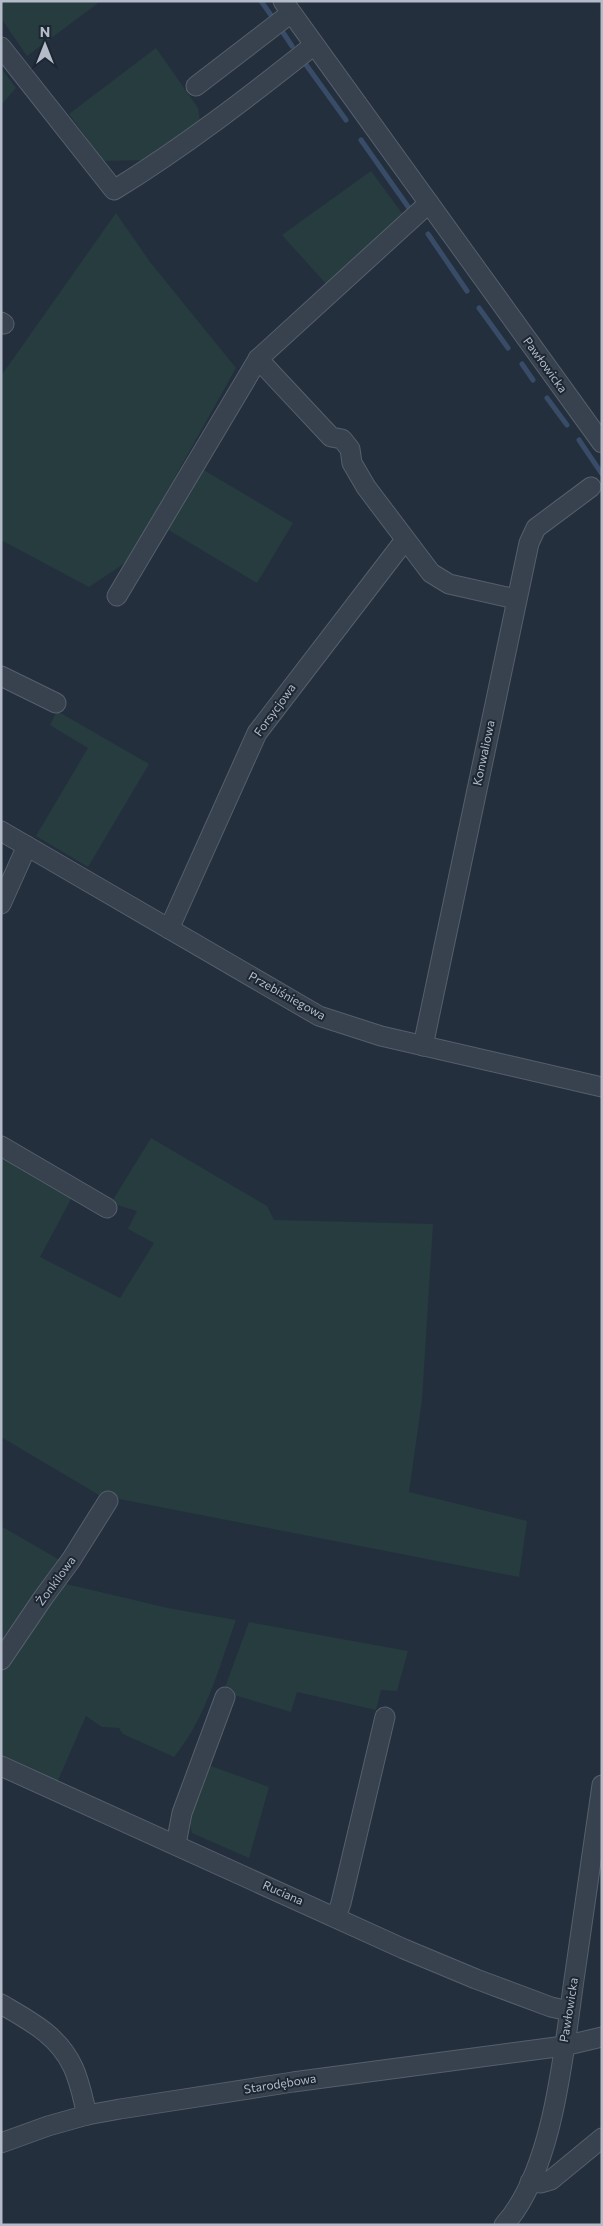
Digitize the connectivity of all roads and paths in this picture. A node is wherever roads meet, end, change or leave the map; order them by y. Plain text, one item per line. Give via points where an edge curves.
1 (287, 7) edge
2 (314, 45) junction
3 (1, 47) edge
4 (196, 86) dead end
5 (429, 203) junction
6 (258, 359) junction
7 (602, 443) edge
8 (591, 487) dead end
9 (405, 540) junction
10 (117, 596) dead end
11 (516, 599) junction
12 (1, 676) edge
13 (56, 703) dead end
14 (1, 831) edge
15 (27, 846) junction
16 (1, 904) edge
17 (169, 929) junction
18 (423, 1046) junction
19 (602, 1087) edge
20 (1, 1146) edge
21 (107, 1208) dead end
22 (108, 1501) dead end
23 (1, 1660) edge
24 (226, 1697) dead end
25 (385, 1717) dead end
26 (1, 1766) edge
27 (602, 1785) edge
28 (176, 1844) junction
29 (336, 1917) junction
30 (1, 2004) edge
31 (569, 2011) junction
32 (602, 2037) edge
33 (564, 2046) junction
34 (87, 2115) junction
35 (602, 2138) edge
36 (1, 2143) edge
37 (530, 2182) junction
38 (504, 2225) edge

1 - 2 street, Pawłowicka
1 - 4 street
2 - 3 street via 226,113 114,190
2 - 5 street, Pawłowicka
5 - 6 street
5 - 7 street, Pawłowicka
6 - 9 street via 331,437 342,440 350,449 352,463 366,487
6 - 10 street
8 - 11 street, Konwaliowa via 536,528 529,542
9 - 11 street via 431,573 449,584
9 - 17 street, Forsycjowa via 257,733
11 - 18 street, Konwaliowa
12 - 13 street
14 - 15 street, Przebiśniegowa
15 - 16 street
15 - 17 street, Przebiśniegowa
17 - 18 street, Przebiśniegowa via 320,1016
18 - 19 street, Przebiśniegowa
20 - 21 street
22 - 23 street, Żonkilowa via 72,1560
24 - 28 street via 182,1813
25 - 29 street
26 - 28 street, Ruciana
27 - 31 street, Pawłowicka
28 - 29 street, Ruciana
29 - 31 street, Ruciana via 476,1979
30 - 34 street via 40,2027 57,2042 74,2068
31 - 33 street, Pawłowicka
32 - 33 street, Starodębowa
33 - 34 street, Starodębowa via 292,2082
33 - 37 street, Pawłowicka via 546,2135
34 - 36 street, Starodębowa
35 - 37 street via 551,2180
37 - 38 street, Pawłowicka

